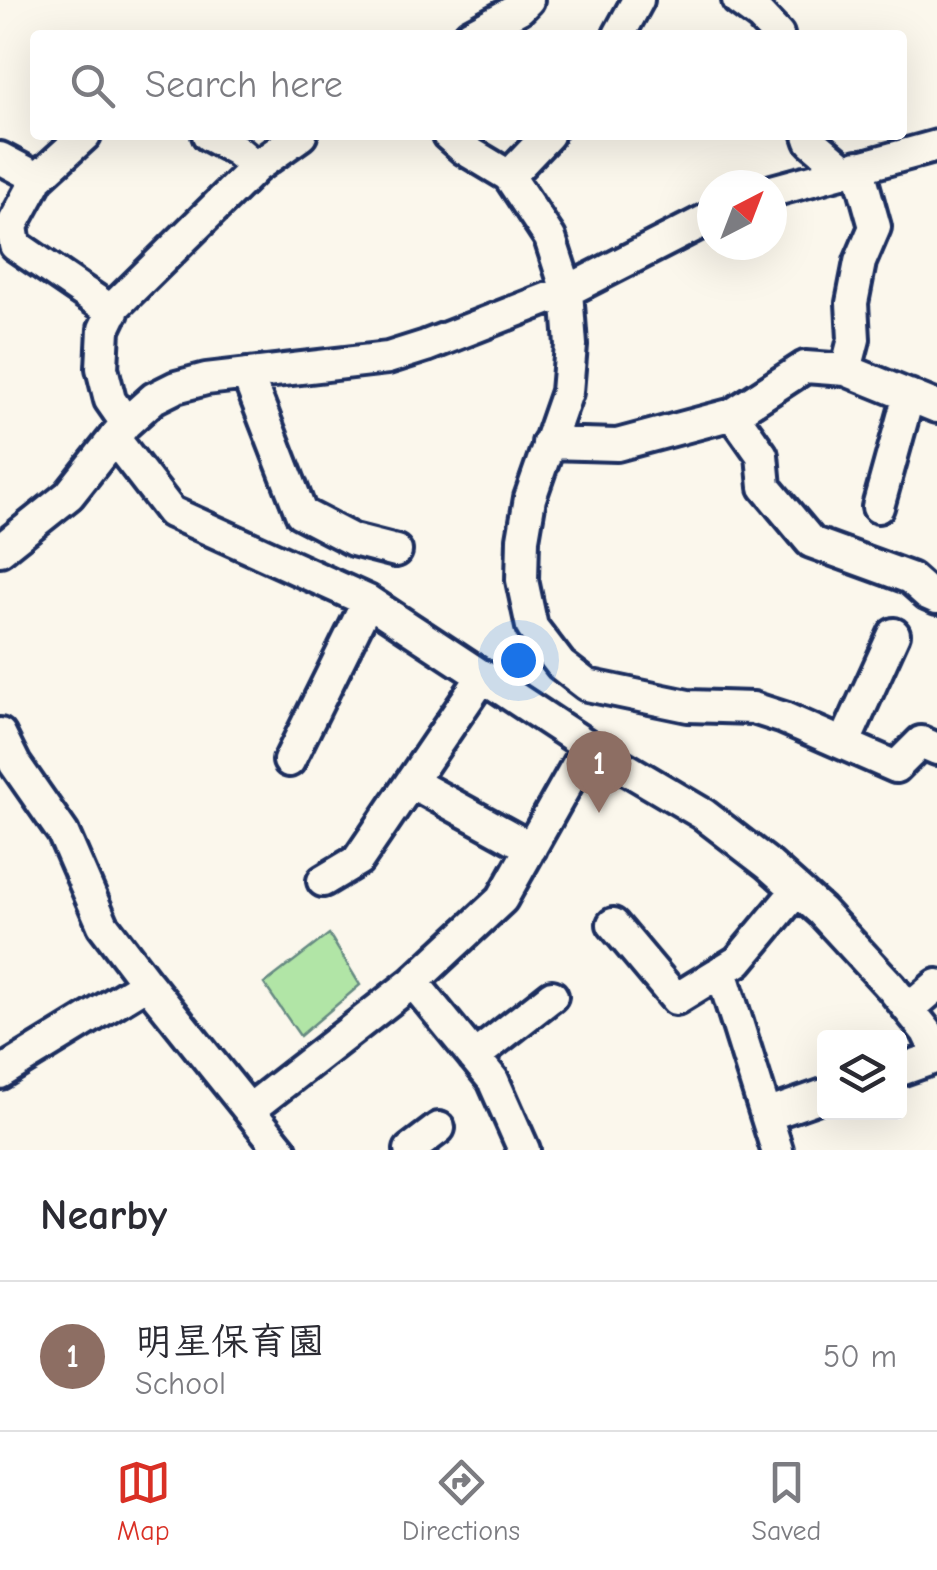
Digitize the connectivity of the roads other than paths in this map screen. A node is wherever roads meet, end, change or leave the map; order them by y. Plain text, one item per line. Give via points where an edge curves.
1 (528, 0) edge
2 (638, 0) edge
3 (479, 30) edge
4 (622, 30) edge
5 (80, 140) edge
6 (217, 140) edge
7 (294, 140) edge
8 (453, 140) edge
9 (543, 140) edge
10 (810, 140) edge
11 (937, 146) edge
12 (0, 158) edge
13 (256, 167) junction
14 (852, 168) junction
15 (509, 176) junction
16 (38, 178) junction
17 (787, 187) edge
18 (697, 225) edge
19 (568, 291) junction
20 (113, 312) junction
21 (846, 370) junction
22 (248, 374) junction
23 (923, 401) edge
24 (733, 414) junction
25 (120, 430) junction
26 (548, 444) junction
27 (878, 506) dead end
28 (0, 550) edge
29 (396, 551) dead end
30 (937, 598) edge
31 (368, 601) junction
32 (894, 634) dead end
33 (483, 676) junction
34 (587, 685) junction
35 (0, 734) edge
36 (581, 741) junction
37 (844, 744) junction
38 (937, 749) edge
39 (289, 760) dead end
40 (411, 782) junction
41 (530, 848) junction
42 (323, 881) dead end
43 (797, 890) junction
44 (612, 924) dead end
45 (721, 971) junction
46 (413, 982) junction
47 (147, 984) junction
48 (937, 986) edge
49 (552, 996) dead end
50 (909, 1009) junction
51 (937, 1055) edge
52 (474, 1057) junction
53 (907, 1067) edge
54 (0, 1072) edge
55 (817, 1098) edge
56 (248, 1110) junction
57 (766, 1115) junction
58 (439, 1128) dead end
59 (281, 1150) edge
60 (410, 1150) edge
61 (524, 1150) edge
62 (778, 1150) edge

1 - 3 street
2 - 4 street
5 - 16 street
6 - 13 street
7 - 13 street
8 - 15 street
9 - 15 street
10 - 14 street
11 - 14 street
12 - 16 street
13 - 20 street
14 - 17 street
14 - 21 street via 875,228 860,262
15 - 19 street via 550,238
16 - 20 street via 12,226 15,245
18 - 19 street
19 - 22 street via 388,358
19 - 26 street via 568,392
20 - 25 street via 104,329 102,368
21 - 23 street
21 - 24 street via 805,367
22 - 25 street via 176,387
22 - 29 street via 301,512 353,540
23 - 27 street
24 - 26 street via 617,444
24 - 30 street via 762,455 765,487 811,542 910,578
25 - 28 street via 69,495
25 - 31 street via 171,512
26 - 34 street via 530,498 522,580 532,627 560,665
31 - 33 street
31 - 39 street
32 - 37 street
33 - 36 street
33 - 40 street
34 - 36 street
34 - 37 street via 688,706 752,708
35 - 47 street via 63,833 103,925
36 - 41 street
36 - 43 street via 703,814
37 - 38 street via 896,768 920,742
40 - 41 street
40 - 42 street via 358,860
41 - 46 street via 502,899
43 - 45 street via 738,961
43 - 50 street
44 - 45 street via 676,999
45 - 57 street
46 - 52 street
46 - 56 street
47 - 54 street
47 - 56 street
48 - 50 street
49 - 52 street
50 - 51 street
51 - 53 street
52 - 61 street via 494,1080
55 - 57 street
56 - 59 street
57 - 62 street
58 - 60 street

